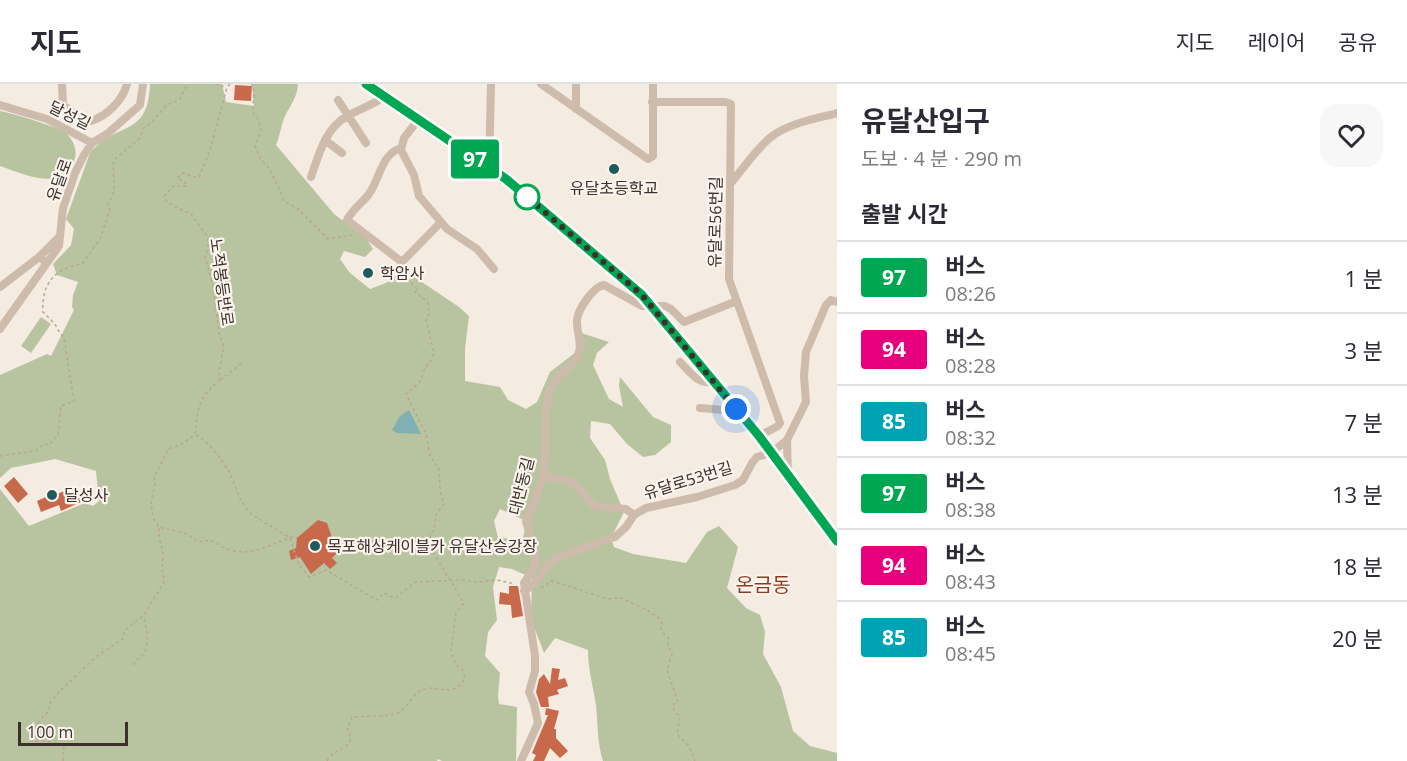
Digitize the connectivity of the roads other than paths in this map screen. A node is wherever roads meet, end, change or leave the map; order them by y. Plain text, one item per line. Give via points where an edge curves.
1 (62, 84) edge
2 (127, 84) edge
3 (143, 84) edge
4 (366, 84) edge
5 (491, 84) edge
6 (541, 84) edge
7 (576, 84) edge
8 (652, 84) edge
9 (385, 96) junction
10 (338, 100) dead end
11 (652, 102) junction
12 (0, 105) edge
13 (576, 109) junction
14 (837, 112) edge
15 (348, 116) junction
16 (418, 120) junction
17 (325, 140) junction
18 (92, 143) junction
19 (366, 143) dead end
20 (401, 148) junction
21 (342, 153) dead end
22 (489, 169) junction
23 (310, 177) dead end
24 (730, 183) junction
25 (441, 222) junction
26 (60, 235) junction
27 (39, 257) junction
28 (47, 263) junction
29 (494, 269) dead end
30 (0, 287) edge
31 (737, 301) junction
32 (837, 302) edge
33 (653, 308) junction
34 (0, 328) edge
35 (680, 362) dead end
36 (714, 382) junction
37 (700, 408) dead end
38 (736, 409) junction
39 (759, 436) junction
40 (787, 440) junction
41 (771, 453) junction
42 (788, 475) junction
43 (543, 476) junction
44 (634, 515) junction
45 (837, 541) edge
46 (524, 587) junction
47 (521, 761) edge

1 - 2 street via 63,105 89,121 104,115 122,98
3 - 18 street, 유달로 via 140,105
4 - 9 street
5 - 22 street
6 - 13 street
7 - 13 street
8 - 11 street
9 - 15 street
9 - 16 street
10 - 15 street
11 - 13 street via 653,156 648,159
11 - 24 street, 유달로56번길 via 730,102
12 - 18 street, 달성길 via 47,119
14 - 24 street via 777,133
15 - 17 street
15 - 19 street
16 - 20 street
16 - 22 street
17 - 21 street
17 - 23 street
18 - 26 street, 유달로 via 75,173 63,208
20 - 25 street via 419,196
20 - 25 street via 388,156 373,189 347,220 402,262
22 - 33 street via 580,240
24 - 31 street, 유달로56번길 via 729,271
25 - 29 street via 477,249
26 - 27 street
26 - 28 street, 유달로 via 59,246
27 - 28 street
27 - 30 street
28 - 34 street, 유달로
31 - 33 street via 684,322 665,306
31 - 39 street, 유달로56번길 via 780,423
32 - 40 street via 831,300 826,304 810,340 804,367 806,402
33 - 36 street
33 - 43 street, 대반동길 via 604,285 596,288 584,305 577,317 579,354 552,385 547,403
35 - 36 street via 699,381
36 - 38 street
37 - 38 street
38 - 39 street
39 - 41 street
40 - 41 street, 유달로53번길
40 - 42 street
41 - 42 street
41 - 44 street, 유달로53번길 via 757,457 743,480 735,485 646,508
42 - 45 street
43 - 44 street via 575,484 594,506 626,509
43 - 46 street, 대반동길 via 526,522 535,553 534,567
44 - 46 street, 유달로53번길 via 615,537 556,558 532,587
46 - 47 street via 535,656 529,692 538,723

